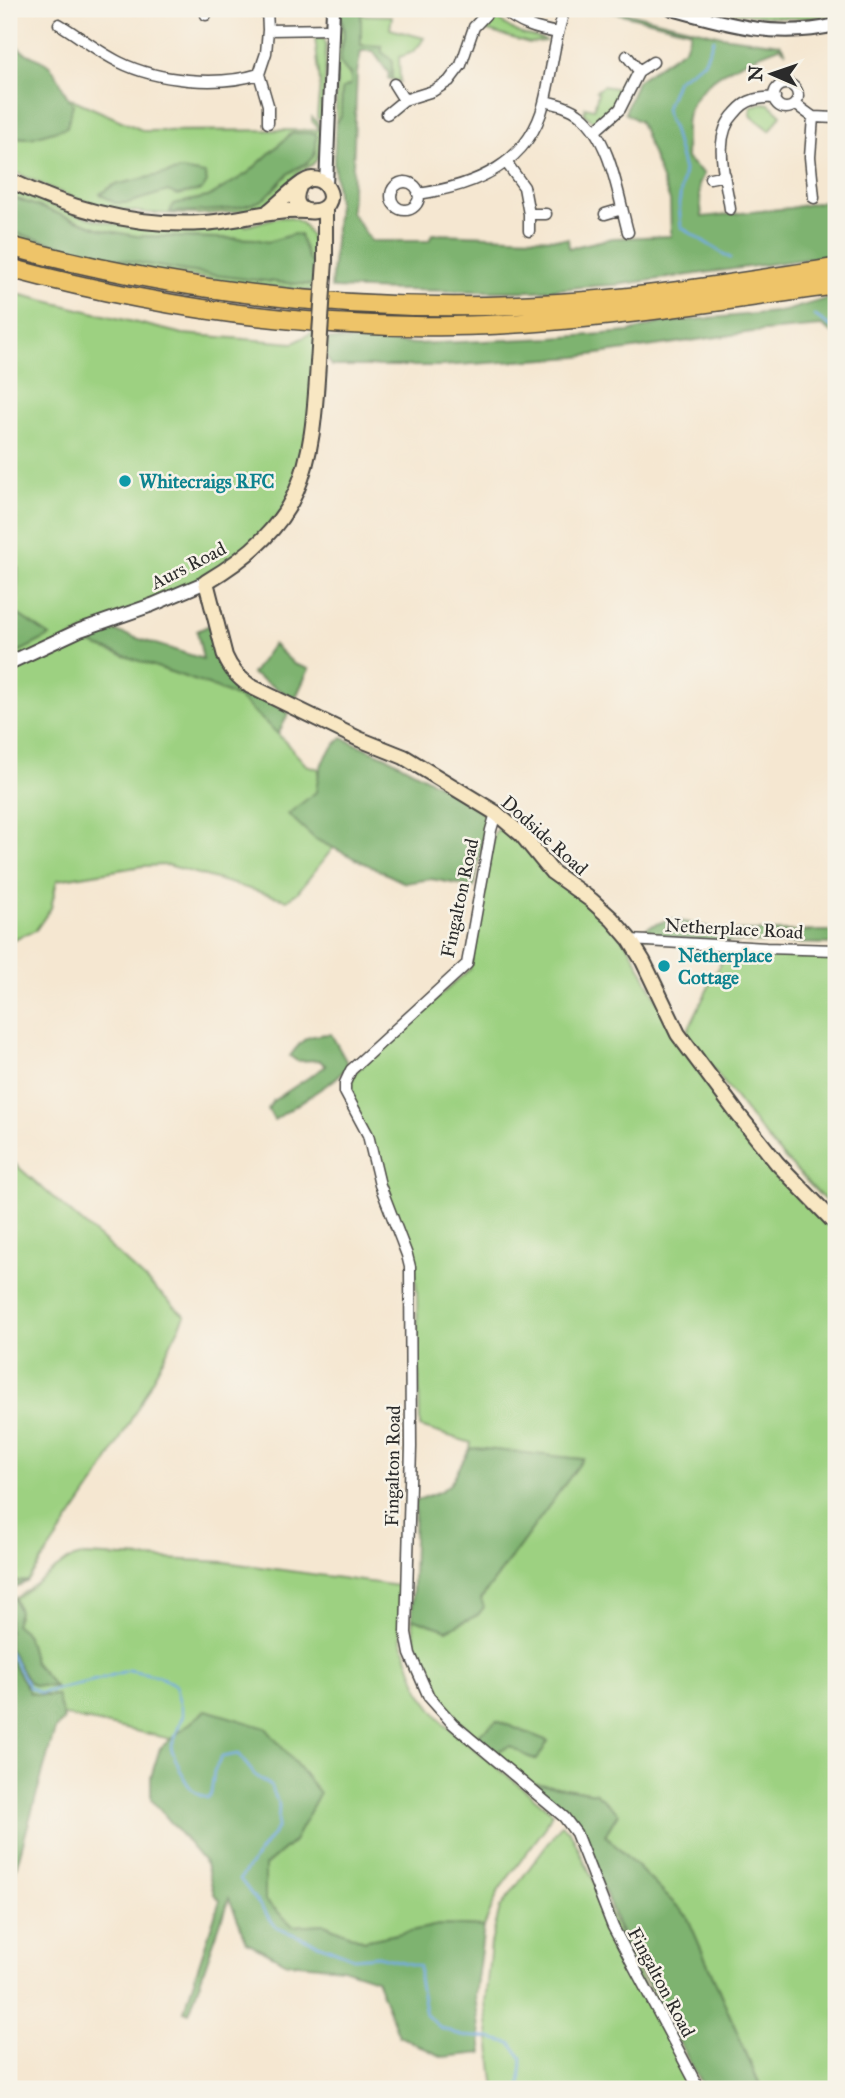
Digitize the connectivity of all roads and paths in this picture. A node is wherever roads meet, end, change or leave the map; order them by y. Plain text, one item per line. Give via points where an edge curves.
1 (267, 9) edge
2 (333, 9) edge
3 (491, 9) edge
4 (502, 9) edge
5 (565, 9) edge
6 (672, 9) edge
7 (59, 24) dead end
8 (836, 25) edge
9 (333, 29) junction
10 (268, 30) junction
11 (558, 33) junction
12 (628, 56) dead end
13 (653, 62) dead end
14 (639, 71) junction
15 (259, 74) junction
16 (394, 84) dead end
17 (775, 97) junction
18 (404, 100) junction
19 (545, 101) junction
20 (795, 104) junction
21 (387, 114) dead end
22 (813, 117) junction
23 (836, 118) edge
24 (268, 123) dead end
25 (595, 131) junction
26 (810, 147) junction
27 (797, 148) dead end
28 (329, 150) junction
29 (506, 162) junction
30 (725, 175) junction
31 (709, 178) dead end
32 (9, 180) edge
33 (303, 184) junction
34 (326, 186) junction
35 (418, 194) dead end
36 (814, 198) dead end
37 (325, 207) junction
38 (622, 209) junction
39 (730, 209) dead end
40 (308, 211) junction
41 (267, 213) junction
42 (529, 214) junction
43 (546, 214) dead end
44 (606, 214) dead end
45 (529, 231) dead end
46 (628, 232) dead end
47 (9, 246) edge
48 (326, 261) junction
49 (9, 268) edge
50 (836, 268) edge
51 (836, 285) edge
52 (206, 582) junction
53 (9, 663) edge
54 (496, 813) junction
55 (630, 940) junction
56 (836, 950) edge
57 (836, 1224) edge
58 (699, 2089) edge

1 - 10 street
2 - 9 street
3 - 18 street via 474,27 457,73 441,87
4 - 11 street via 519,22
5 - 11 street
6 - 8 street via 772,32
7 - 15 street via 119,62 150,74 213,80
9 - 10 street
9 - 28 street
10 - 15 street
11 - 19 street
12 - 14 street
13 - 14 street
14 - 25 street via 620,109
15 - 24 street
16 - 18 street
17 - 20 street via 784,108
17 - 20 street via 780,87 790,85 798,94
17 - 30 street via 743,104 730,118 721,143
18 - 21 street
19 - 25 street via 581,116
19 - 29 street via 532,134
20 - 22 street
22 - 23 street
22 - 26 street
25 - 38 street
26 - 27 street
26 - 36 street
28 - 33 street
28 - 34 street
29 - 35 street via 464,185
29 - 42 street via 524,187
30 - 31 street
30 - 39 street
32 - 41 main road via 72,205 142,221 201,223
33 - 34 main road via 318,180
33 - 40 main road via 297,192 298,203
33 - 41 main road
34 - 37 main road via 329,197
37 - 40 main road
37 - 48 main road, Aurs Road
38 - 44 street
38 - 46 street
40 - 41 main road
40 - 48 main road, Aurs Road via 320,231
42 - 43 street
42 - 45 street
47 - 50 highway via 162,282 277,298 394,306 572,302
48 - 52 main road, Aurs Road, bridge via 313,432 298,488 259,544
49 - 51 highway via 192,308 313,322 407,326 575,319
52 - 53 street, Aurs Road
52 - 54 main road, Dodside Road via 225,656 237,677 404,757
54 - 55 main road, Dodside Road via 522,835 552,872 591,900
54 - 58 street, Fingalton Road via 467,964 351,1070 345,1083 345,1093 368,1135 380,1185 410,1267 406,1633 429,1697 453,1724 564,1817 576,1833 613,1927
55 - 56 street, Netherplace Road
55 - 57 main road, Dodside Road via 678,1034 777,1163

